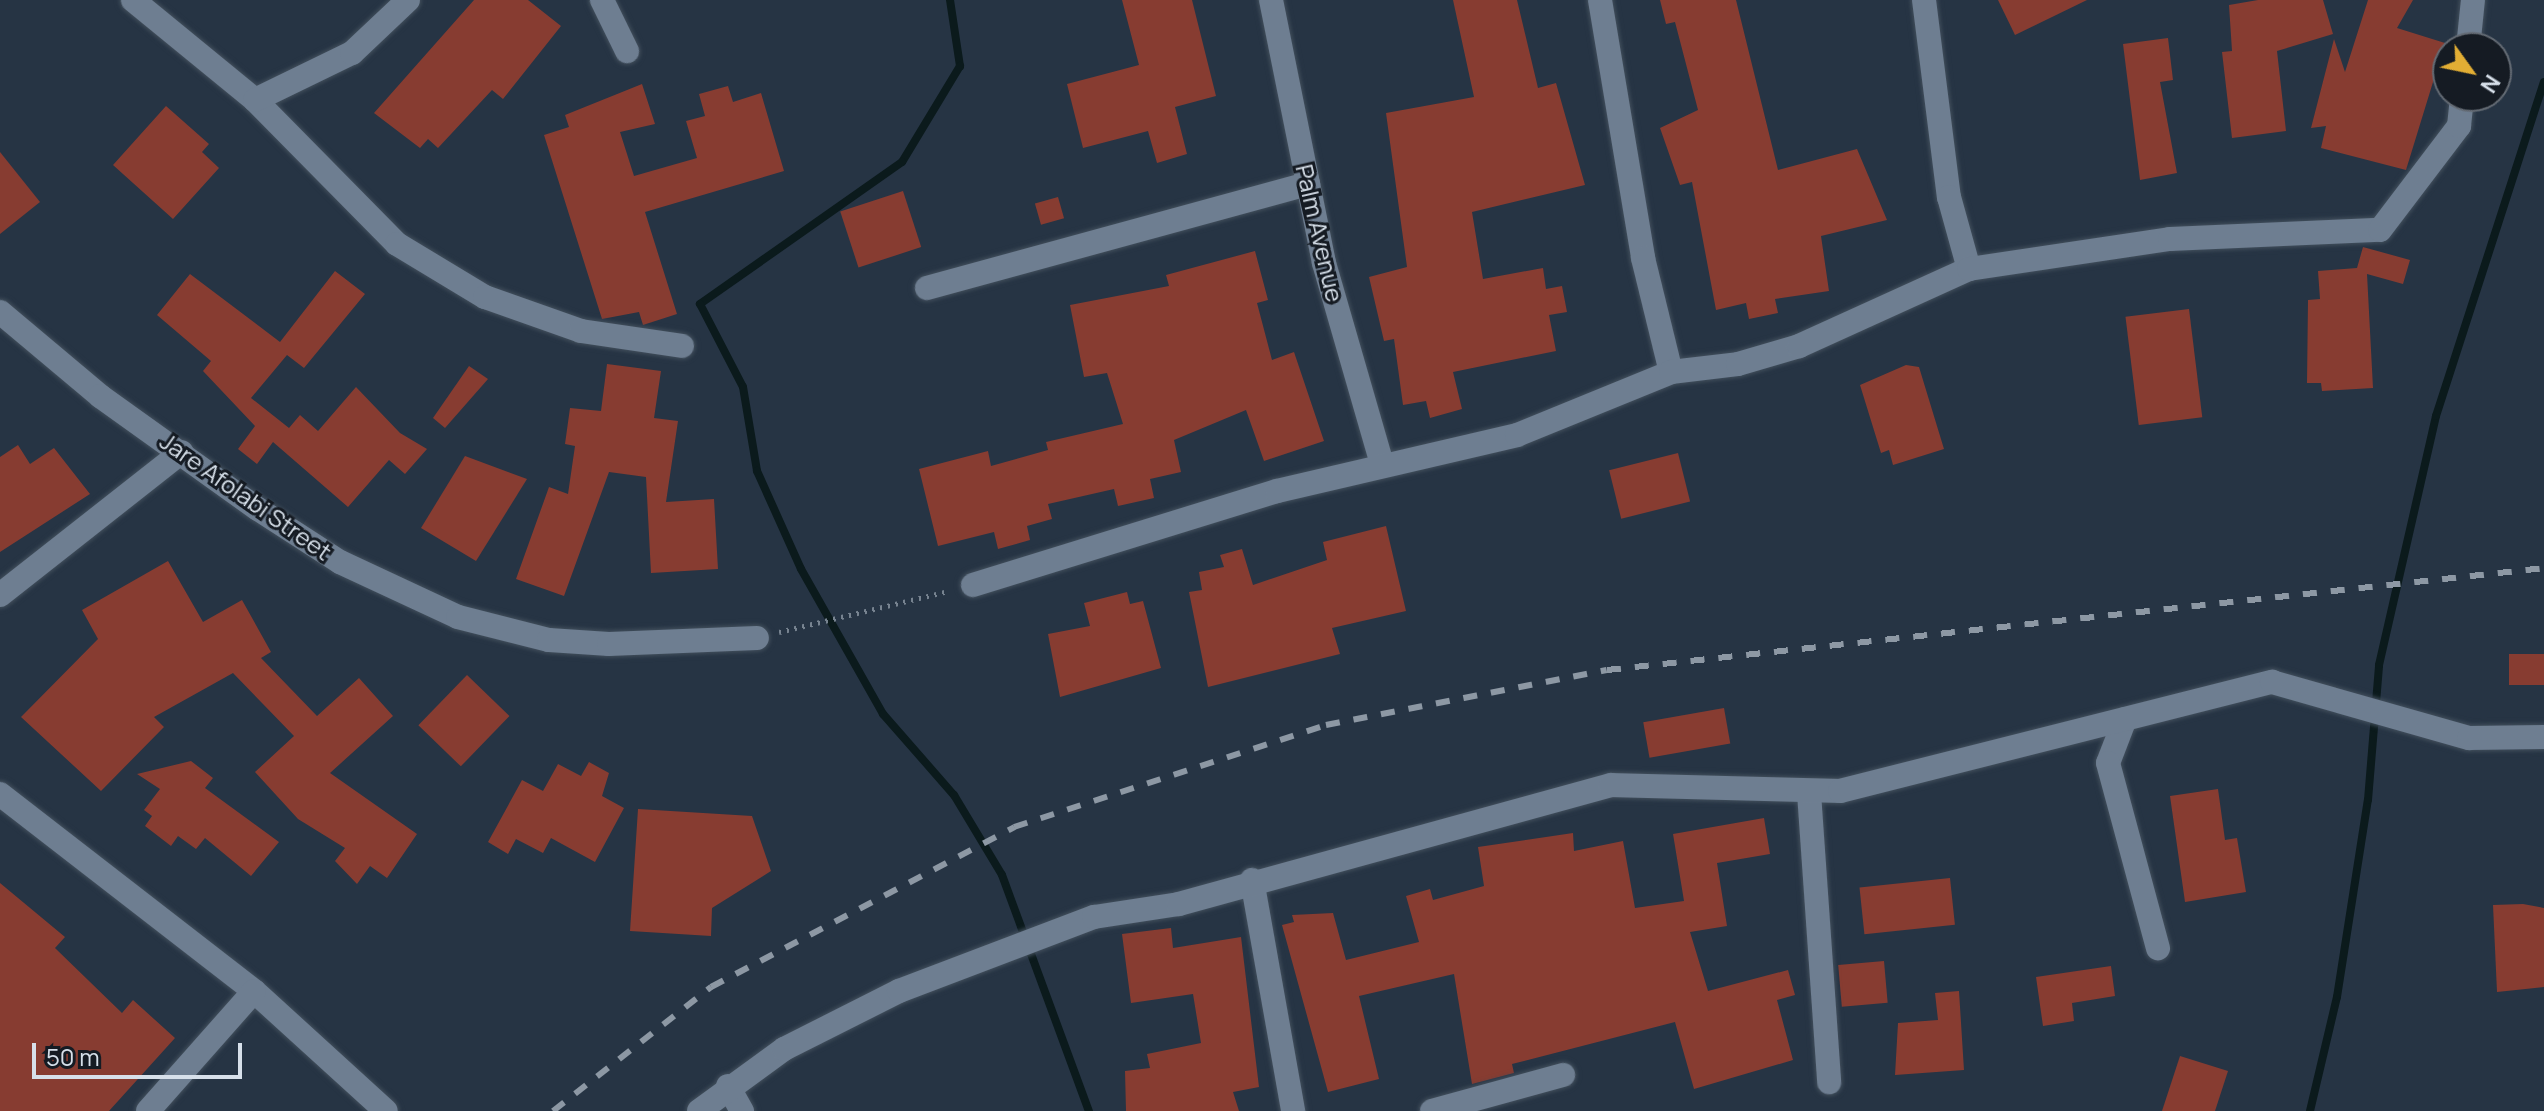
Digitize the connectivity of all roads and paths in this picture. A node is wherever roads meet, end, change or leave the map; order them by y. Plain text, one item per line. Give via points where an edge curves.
1 (133, 0) edge
2 (408, 0) edge
3 (602, 0) edge
4 (1271, 0) edge
5 (1600, 0) edge
6 (1924, 0) edge
7 (2473, 0) edge
8 (2470, 32) edge
9 (627, 51) dead end
10 (255, 100) junction
11 (2460, 112) edge
12 (1308, 184) junction
13 (1969, 269) junction
14 (927, 288) dead end
15 (0, 312) edge
16 (682, 346) dead end
17 (1671, 372) junction
18 (182, 452) junction
19 (1382, 464) junction
20 (973, 585) joint
21 (0, 595) edge
22 (757, 638) joint
23 (2125, 719) junction
24 (2544, 737) edge
25 (1809, 793) junction
26 (0, 794) edge
27 (1252, 880) junction
28 (2158, 948) dead end
29 (254, 991) junction
30 (1563, 1075) dead end
31 (1829, 1082) dead end
32 (728, 1086) junction
33 (148, 1111) edge
34 (386, 1111) edge
35 (699, 1111) edge
36 (742, 1111) edge
37 (1293, 1111) edge
38 (1432, 1111) edge

1 - 10 street
2 - 10 street via 352,53
3 - 9 street
4 - 12 street, Palm Avenue
5 - 17 street via 1643,258
6 - 13 street via 1949,197
7 - 8 street
10 - 16 street via 397,244 485,297 581,331
11 - 13 street via 2459,126 2380,230 2170,239
12 - 14 street
12 - 19 street, Palm Avenue
13 - 17 street via 1799,346 1738,364
15 - 18 street, Jare Afolabi Street via 100,396
17 - 19 street via 1547,425
18 - 21 street
18 - 22 street, Jare Afolabi Street via 340,562 458,617 549,640
19 - 20 street
20 - 22 path
23 - 24 street via 2272,682 2469,738
23 - 25 street
23 - 28 street via 2108,763
25 - 27 street via 1611,785 1362,857
25 - 31 street
26 - 29 street
27 - 32 street via 1179,904 1094,917 899,991
27 - 37 street
29 - 33 street
29 - 34 street
30 - 38 street
32 - 35 street
32 - 36 street

